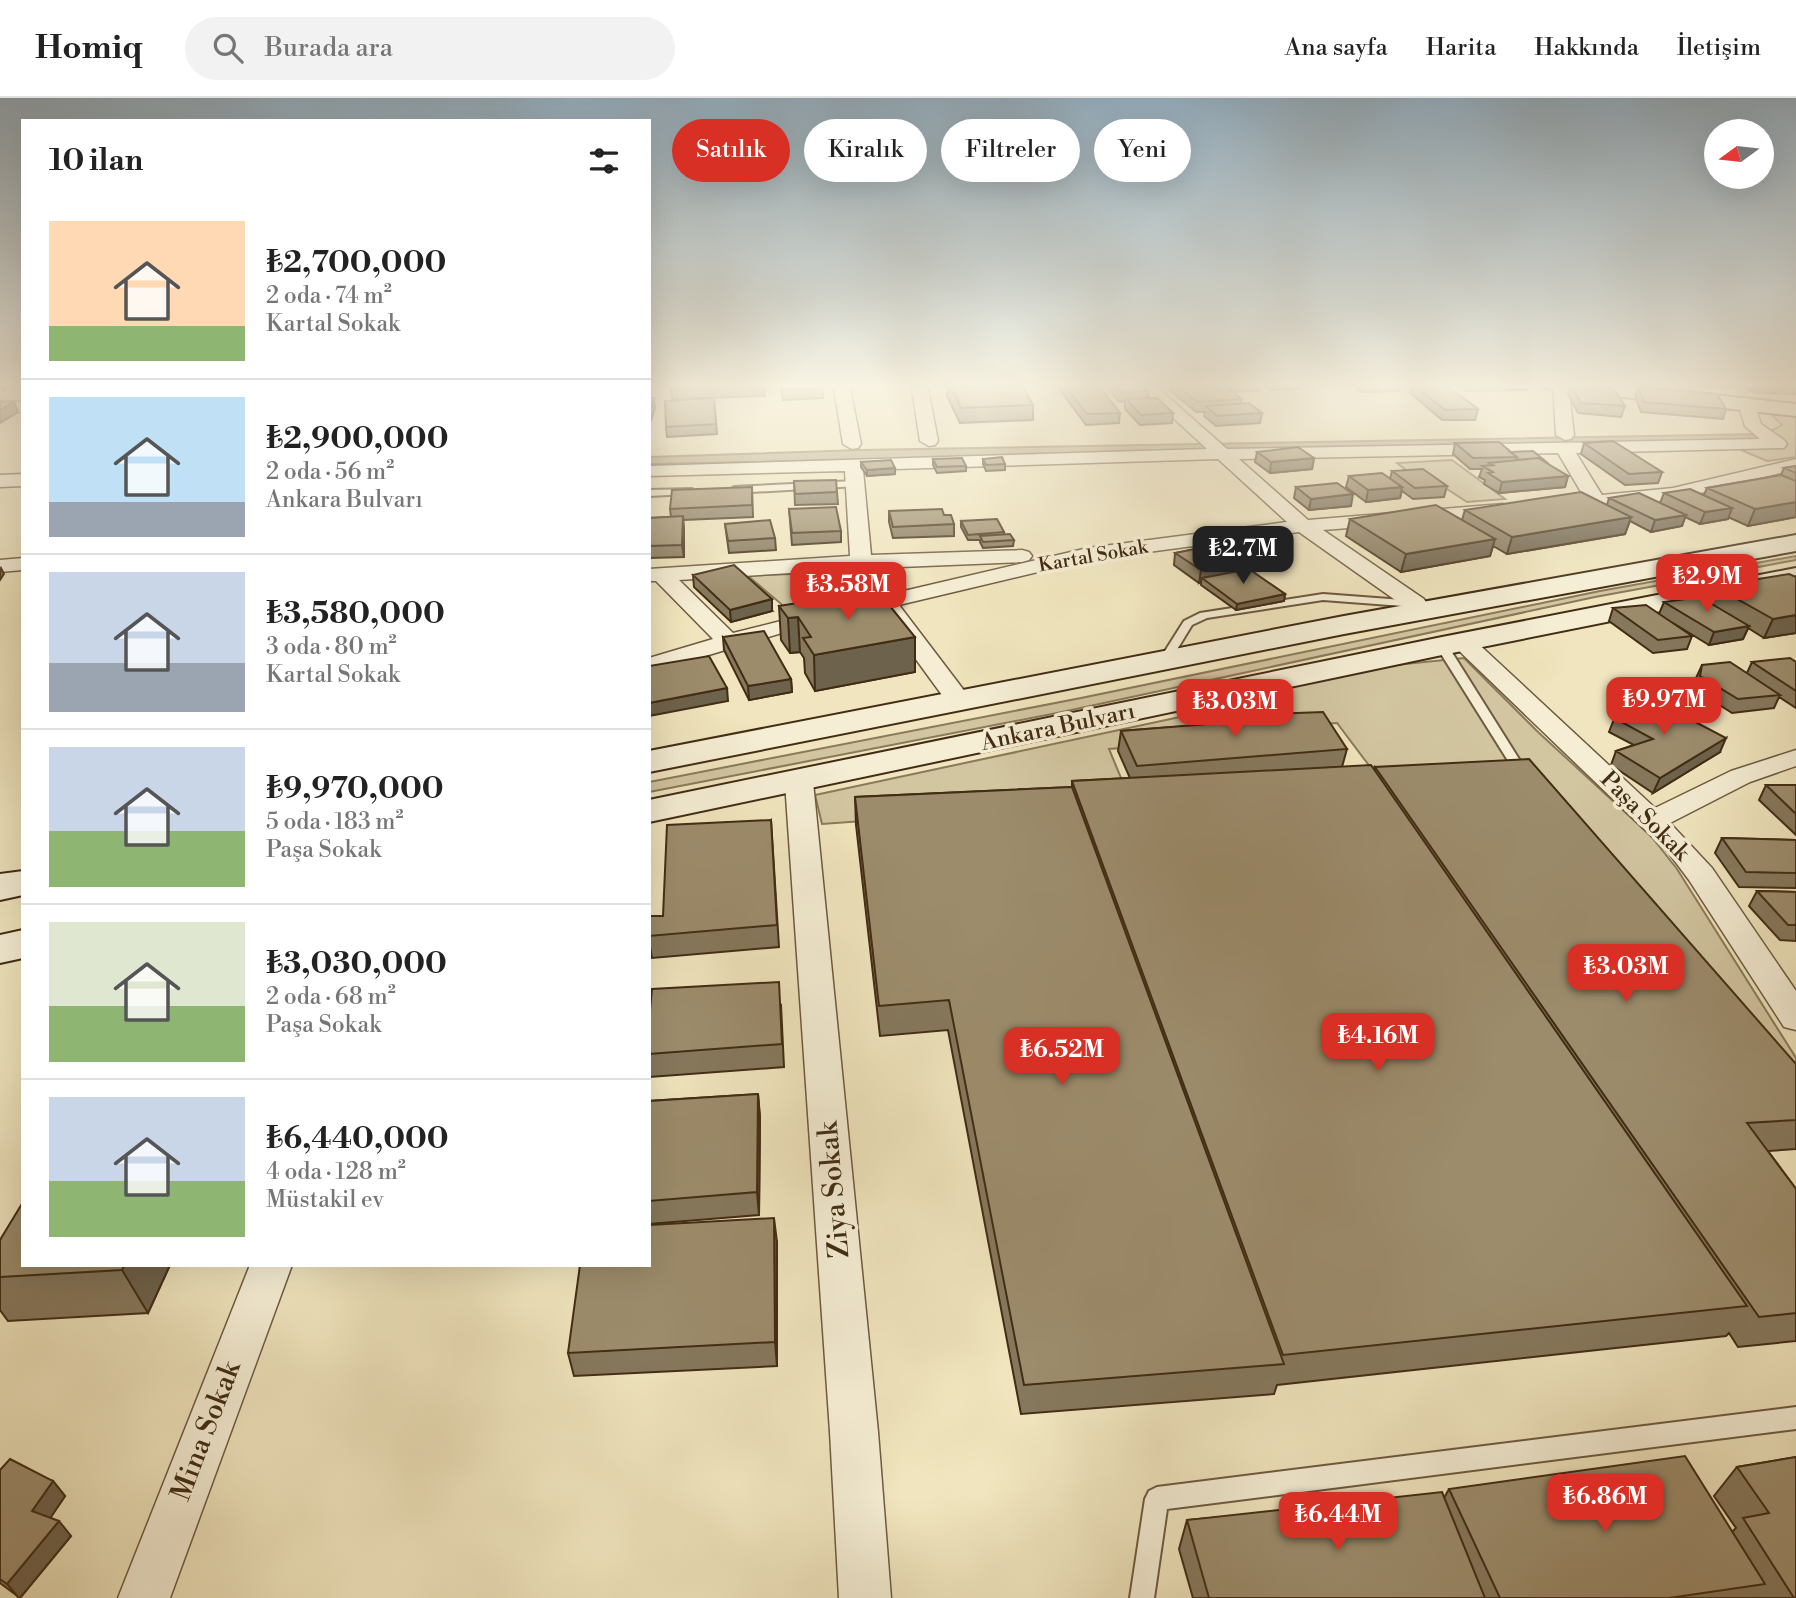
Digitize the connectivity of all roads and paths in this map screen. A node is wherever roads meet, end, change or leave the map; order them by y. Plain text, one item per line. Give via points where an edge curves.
1 (853, 453) edge
2 (973, 453) edge
3 (1220, 453) edge
4 (1570, 453) edge
5 (853, 456) junction
6 (1796, 464) edge
7 (651, 471) edge
8 (21, 480) edge
9 (0, 481) edge
10 (726, 490) edge
11 (701, 491) edge
12 (651, 493) edge
13 (1597, 502) junction
14 (1303, 526) junction
15 (1796, 543) edge
16 (1088, 554) junction
17 (861, 562) junction
18 (21, 564) edge
19 (0, 566) edge
20 (656, 575) edge
21 (1796, 576) edge
22 (885, 601) junction
23 (1416, 604) joint
24 (728, 641) junction
25 (1452, 644) junction
26 (1166, 659) junction
27 (651, 665) edge
28 (959, 701) junction
29 (1796, 758) edge
30 (651, 762) edge
31 (1523, 781) edge
32 (799, 782) junction
33 (651, 811) edge
34 (1653, 820) junction
35 (21, 883) edge
36 (0, 887) edge
37 (21, 944) edge
38 (0, 948) edge
39 (1795, 1014) edge
40 (270, 1267) edge
41 (1796, 1418) edge
42 (144, 1598) edge
43 (865, 1598) edge
44 (1142, 1598) edge

1 - 5 street
2 - 5 street
3 - 14 street
4 - 13 street
5 - 7 street
5 - 10 lane
5 - 17 street
6 - 13 street, Kartal Sokak via 1673,494
8 - 9 street
11 - 12 lane
13 - 14 street, Kartal Sokak
14 - 16 street, Kartal Sokak
14 - 23 street
15 - 26 main road, Ankara Bulvarı
16 - 17 street
16 - 22 street, Kartal Sokak
17 - 20 street
17 - 22 street
18 - 19 street
20 - 24 street
21 - 25 main road, Ankara Bulvarı
22 - 24 street, Kartal Sokak
22 - 28 street
23 - 26 lane via 1323,597 1204,615 1188,623
24 - 27 street, Kartal Sokak
25 - 31 lane
25 - 32 main road, Ankara Bulvarı
25 - 34 street, Paşa Sokak
26 - 28 main road, Ankara Bulvarı
28 - 30 main road, Ankara Bulvarı
29 - 34 street via 1726,782
32 - 33 main road, Ankara Bulvarı
32 - 43 street, Ziya Sokak
34 - 39 street, Paşa Sokak via 1701,875
35 - 36 main road
37 - 38 main road
40 - 42 street, Mina Sokak
41 - 44 lane via 1157,1499

